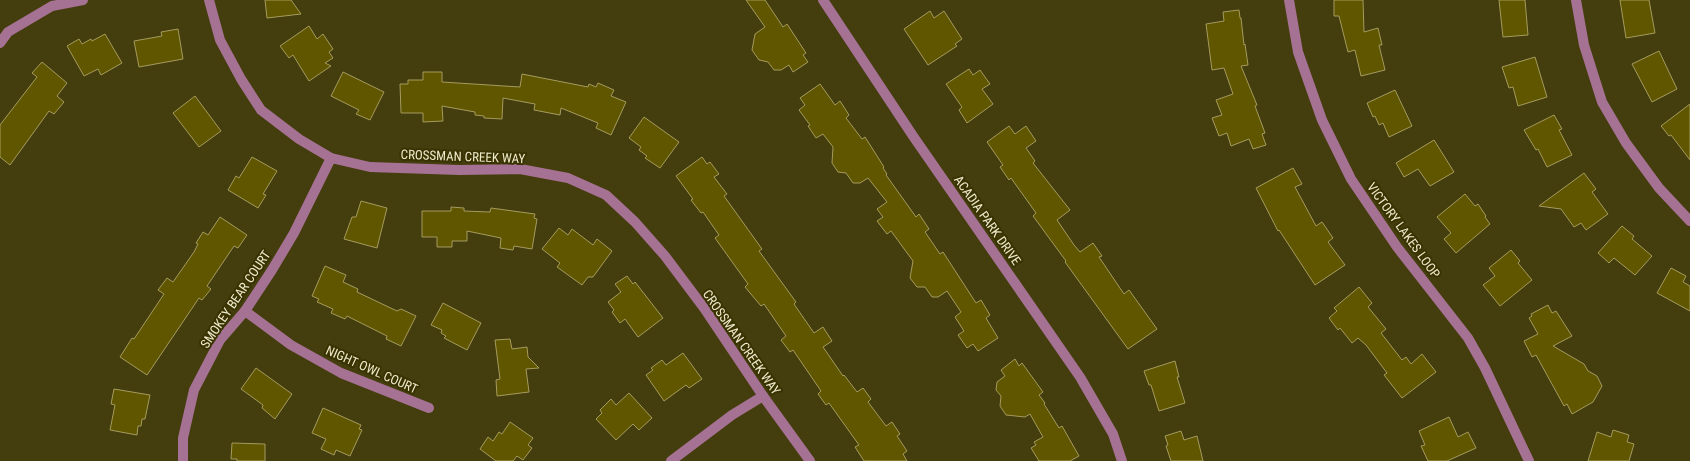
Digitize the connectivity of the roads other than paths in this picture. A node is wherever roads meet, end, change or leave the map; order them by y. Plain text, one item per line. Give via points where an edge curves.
1 (83, 0) edge
2 (208, 0) edge
3 (823, 0) edge
4 (1290, 0) edge
5 (1576, 0) edge
6 (0, 43) edge
7 (331, 158) junction
8 (1690, 221) edge
9 (245, 311) junction
10 (763, 396) junction
11 (429, 408) dead end
12 (183, 461) edge
13 (671, 461) edge
14 (810, 461) edge
15 (1122, 461) edge
16 (1529, 461) edge

1 - 6 street via 52,6 8,32
2 - 7 street, CROSSMAN CREEK WAY via 220,40 241,80 261,110 299,139
3 - 15 street, ACADIA PARK DRIVE via 909,130 1080,377 1113,434
4 - 16 street, VICTORY LAKES LOOP via 1298,52 1319,113 1351,179 1397,247 1468,338 1486,368
5 - 8 street via 1584,45 1602,102 1626,143 1659,188
7 - 9 street, SMOKEY BEAR COURT via 294,233
7 - 10 street, CROSSMAN CREEK WAY via 370,167 520,169 568,178 606,196 635,222 665,256 704,308
9 - 11 street, NIGHT OWL COURT via 291,345 341,373
9 - 12 street, SMOKEY BEAR COURT via 220,340 194,390 183,438
10 - 13 street via 732,415
10 - 14 street, CROSSMAN CREEK WAY

